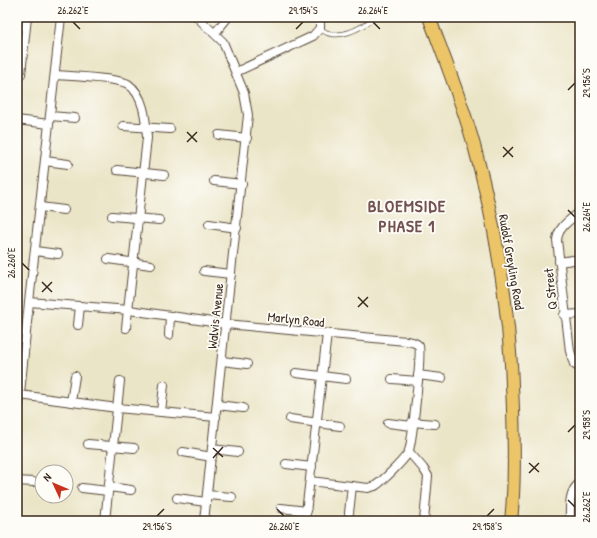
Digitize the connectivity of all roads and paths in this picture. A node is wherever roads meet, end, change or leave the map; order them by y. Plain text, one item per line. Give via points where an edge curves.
1 (27, 17) edge
2 (61, 17) edge
3 (197, 17) edge
4 (228, 17) edge
5 (320, 17) edge
6 (375, 17) edge
7 (429, 17) edge
8 (320, 28) junction
9 (215, 34) junction
10 (236, 72) junction
11 (21, 74) dead end
12 (55, 75) junction
13 (75, 118) dead end
14 (17, 120) edge
15 (50, 120) junction
16 (123, 126) dead end
17 (146, 127) junction
18 (170, 129) dead end
19 (219, 135) dead end
20 (247, 138) junction
21 (45, 161) junction
22 (68, 164) dead end
23 (117, 170) dead end
24 (143, 173) junction
25 (164, 175) dead end
26 (214, 181) dead end
27 (242, 184) junction
28 (40, 207) junction
29 (64, 210) dead end
30 (580, 212) edge
31 (112, 216) dead end
32 (138, 218) junction
33 (159, 220) dead end
34 (209, 224) dead end
35 (237, 228) junction
36 (35, 251) junction
37 (58, 254) dead end
38 (108, 259) dead end
39 (580, 259) edge
40 (134, 262) junction
41 (559, 262) junction
42 (151, 265) dead end
43 (204, 271) dead end
44 (231, 274) junction
45 (29, 302) junction
46 (80, 306) junction
47 (128, 310) junction
48 (580, 314) edge
49 (564, 315) junction
50 (170, 316) junction
51 (226, 324) junction
52 (78, 325) dead end
53 (126, 328) dead end
54 (327, 334) junction
55 (169, 335) dead end
56 (222, 361) junction
57 (247, 364) dead end
58 (580, 368) edge
59 (296, 373) dead end
60 (75, 376) dead end
61 (322, 376) junction
62 (418, 378) junction
63 (442, 378) dead end
64 (346, 379) dead end
65 (392, 379) dead end
66 (120, 381) dead end
67 (164, 385) dead end
68 (20, 395) junction
69 (72, 402) junction
70 (217, 405) junction
71 (117, 408) junction
72 (243, 408) dead end
73 (161, 412) junction
74 (216, 417) junction
75 (290, 419) dead end
76 (317, 423) junction
77 (388, 423) dead end
78 (17, 424) edge
79 (412, 424) junction
80 (435, 424) dead end
81 (340, 426) dead end
82 (88, 444) dead end
83 (113, 446) junction
84 (134, 448) dead end
85 (183, 452) dead end
86 (238, 452) dead end
87 (408, 452) junction
88 (212, 453) junction
89 (286, 464) dead end
90 (312, 467) junction
91 (17, 481) edge
92 (310, 481) junction
93 (33, 482) dead end
94 (580, 483) edge
95 (352, 486) junction
96 (82, 488) dead end
97 (109, 489) junction
98 (131, 490) dead end
99 (232, 497) dead end
100 (177, 498) dead end
101 (207, 498) junction
102 (281, 508) dead end
103 (306, 511) junction
104 (349, 513) dead end
105 (105, 521) edge
106 (204, 521) edge
107 (305, 521) edge
108 (424, 521) edge
109 (511, 521) edge
110 (570, 521) edge

1 - 11 street
2 - 12 street
3 - 9 street, Walvis Avenue
4 - 9 street
5 - 8 street
6 - 8 lane via 338,35 328,34
7 - 109 main road, Rudolf Greyling Road via 475,148 501,270 512,374 514,462
8 - 10 street via 313,36
9 - 10 street, Walvis Avenue via 223,42
10 - 20 street, Walvis Avenue via 248,105
12 - 15 street
12 - 17 street via 122,82 128,85 134,90 144,109
13 - 15 street
14 - 15 street
15 - 21 street
16 - 17 street
17 - 18 street
17 - 24 street
19 - 20 street
20 - 27 street, Walvis Avenue
21 - 22 street
21 - 28 street
23 - 24 street
24 - 25 street
24 - 32 street
26 - 27 street
27 - 35 street, Walvis Avenue
28 - 29 street
28 - 36 street
30 - 41 street, Q Street via 557,234
31 - 32 street
32 - 33 street
32 - 40 street
34 - 35 street
35 - 44 street, Walvis Avenue
36 - 37 street
36 - 45 street
38 - 40 street
39 - 41 street
40 - 42 street
40 - 47 street
41 - 49 street, Q Street
43 - 44 street, Walvis Avenue
44 - 51 street, Walvis Avenue
45 - 46 street, Marlyn Road
45 - 68 street
46 - 47 street, Marlyn Road
46 - 52 street
47 - 50 street, Marlyn Road
47 - 53 street
48 - 49 street
49 - 58 street, Q Street via 571,360
50 - 51 street, Marlyn Road
50 - 55 street
51 - 54 street, Marlyn Road
51 - 56 street, Walvis Avenue
54 - 61 street
54 - 62 street, Marlyn Road via 412,342 420,348
56 - 57 street, Walvis Avenue
56 - 70 street, Walvis Avenue
59 - 61 street
60 - 69 street
61 - 64 street
61 - 76 street
62 - 63 street
62 - 65 street
62 - 79 street
66 - 71 street
67 - 73 street
68 - 69 street
68 - 78 street
69 - 71 street
70 - 72 street
70 - 74 street, Walvis Avenue
71 - 73 street
71 - 83 street
73 - 74 street
74 - 88 street, Walvis Avenue
75 - 76 street
76 - 81 street
76 - 90 street
77 - 79 street
79 - 80 street
79 - 87 street
82 - 83 street
83 - 84 street
83 - 97 street
85 - 88 street
86 - 88 street
87 - 95 street via 375,486
87 - 108 street via 428,476
88 - 101 street, Walvis Avenue
89 - 90 street
90 - 92 street
91 - 93 street
92 - 95 street
92 - 103 street
94 - 110 street via 573,490 571,497
95 - 104 street
96 - 97 street
97 - 98 street
97 - 105 street
99 - 101 street
100 - 101 street
101 - 106 street, Walvis Avenue
102 - 103 street
103 - 107 street

